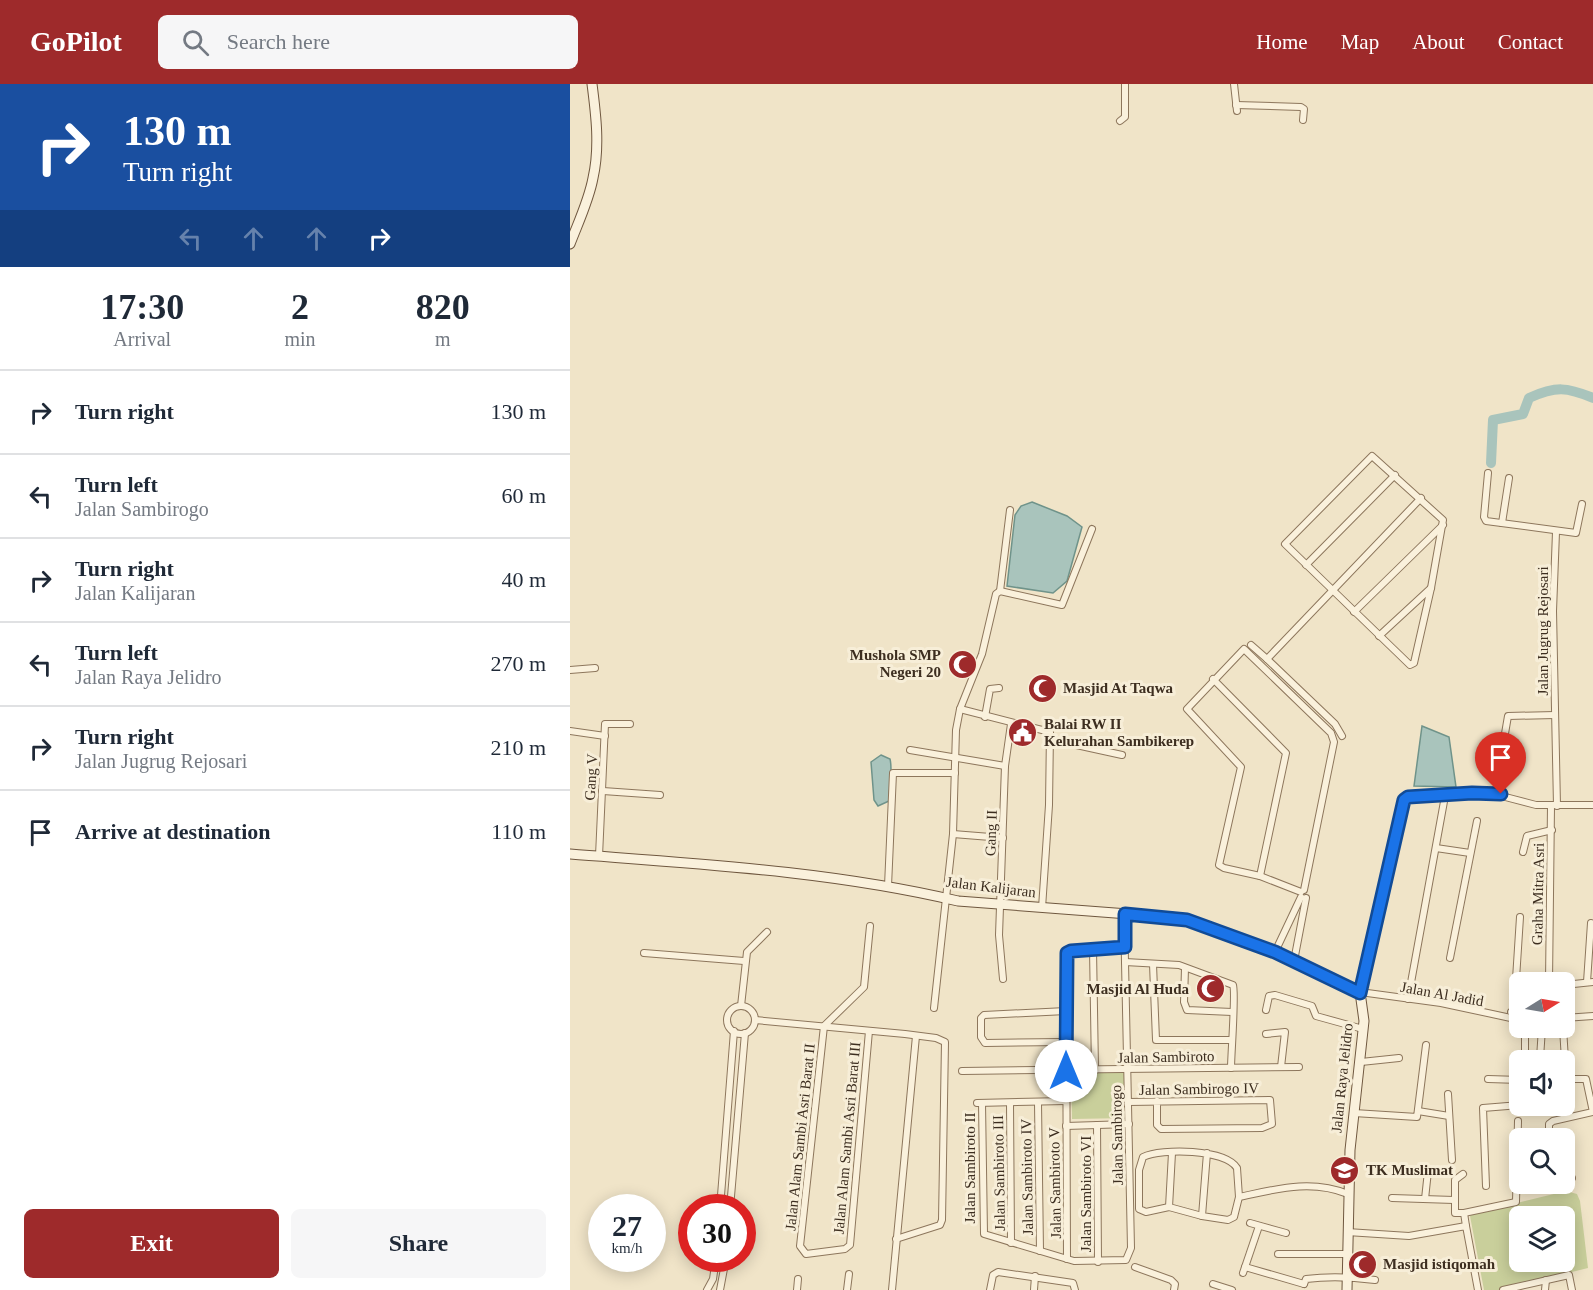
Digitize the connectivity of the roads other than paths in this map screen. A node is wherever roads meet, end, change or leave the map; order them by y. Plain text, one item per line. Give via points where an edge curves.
1 (592, 84) edge
2 (1125, 84) edge
3 (1234, 84) edge
4 (1303, 120) dead end
5 (1120, 122) dead end
6 (570, 244) edge
7 (1488, 473) dead end
8 (1395, 475) junction
9 (1509, 478) dead end
10 (1421, 498) junction
11 (1582, 504) dead end
12 (1010, 510) dead end
13 (1502, 523) junction
14 (1443, 524) junction
15 (1092, 529) dead end
16 (1556, 532) junction
17 (1306, 565) junction
18 (1431, 588) junction
19 (1332, 590) junction
20 (1000, 591) junction
21 (1354, 612) junction
22 (1379, 636) junction
23 (1251, 645) dead end
24 (1267, 659) junction
25 (595, 668) dead end
26 (570, 670) edge
27 (1214, 679) junction
28 (999, 688) dead end
29 (1304, 694) junction
30 (1298, 700) junction
31 (960, 709) junction
32 (1555, 715) junction
33 (985, 717) junction
34 (630, 724) dead end
35 (1011, 724) junction
36 (570, 731) edge
37 (605, 736) junction
38 (1342, 736) dead end
39 (1049, 739) junction
40 (910, 750) dead end
41 (1502, 751) dead end
42 (1122, 755) dead end
43 (955, 758) junction
44 (1005, 766) junction
45 (955, 773) junction
46 (603, 791) junction
47 (660, 795) dead end
48 (1445, 796) junction
49 (1593, 805) edge
50 (1554, 806) junction
51 (1477, 820) dead end
52 (1551, 830) junction
53 (953, 834) junction
54 (1003, 838) junction
55 (1437, 848) junction
56 (1523, 852) dead end
57 (1470, 853) junction
58 (570, 854) edge
59 (599, 856) junction
60 (1260, 876) junction
61 (888, 886) junction
62 (1303, 894) junction
63 (945, 898) junction
64 (1002, 905) junction
65 (1042, 909) junction
66 (1125, 914) junction
67 (1520, 917) dead end
68 (1591, 923) dead end
69 (870, 926) dead end
70 (767, 932) dead end
71 (1125, 947) junction
72 (1093, 949) junction
73 (1275, 952) junction
74 (644, 953) dead end
75 (1450, 958) dead end
76 (744, 961) junction
77 (1294, 961) junction
78 (1125, 962) junction
79 (1153, 964) junction
80 (1185, 968) junction
81 (1516, 972) edge
82 (1549, 972) edge
83 (1003, 979) dead end
84 (1590, 982) edge
85 (1575, 984) edge
86 (1360, 993) junction
87 (1408, 999) junction
88 (741, 1006) junction
89 (934, 1008) dead end
90 (1266, 1010) dead end
91 (1066, 1011) junction
92 (1232, 1012) junction
93 (1593, 1016) edge
94 (1575, 1017) edge
95 (1509, 1018) edge
96 (755, 1020) junction
97 (824, 1026) junction
98 (1364, 1029) junction
99 (734, 1031) junction
100 (869, 1031) junction
101 (745, 1033) junction
102 (1266, 1034) dead end
103 (916, 1036) junction
104 (1564, 1038) edge
105 (1231, 1040) junction
106 (1066, 1042) junction
107 (1426, 1045) dead end
108 (1399, 1058) dead end
109 (1361, 1062) junction
110 (1281, 1067) junction
111 (1299, 1067) dead end
112 (1231, 1068) junction
113 (1095, 1070) junction
114 (1128, 1070) junction
115 (962, 1071) dead end
116 (1066, 1071) junction
117 (1488, 1079) dead end
118 (1509, 1080) edge
119 (1448, 1094) dead end
120 (1066, 1101) junction
121 (1157, 1101) junction
122 (1128, 1102) junction
123 (1010, 1103) junction
124 (1038, 1103) junction
125 (1509, 1106) edge
126 (1418, 1111) junction
127 (1593, 1112) edge
128 (1354, 1113) junction
129 (1449, 1116) junction
130 (1518, 1120) dead end
131 (1129, 1124) junction
132 (1097, 1125) junction
133 (1066, 1126) junction
134 (1518, 1128) edge
135 (1550, 1128) edge
136 (1172, 1153) junction
137 (1206, 1153) junction
138 (1452, 1160) dead end
139 (1428, 1171) dead end
140 (1463, 1174) dead end
141 (1485, 1186) dead end
142 (721, 1194) edge
143 (731, 1194) edge
144 (1348, 1194) junction
145 (1516, 1194) edge
146 (1239, 1197) junction
147 (1392, 1198) dead end
148 (1425, 1199) junction
149 (1454, 1200) junction
150 (1169, 1207) junction
151 (1464, 1213) junction
152 (1202, 1216) junction
153 (1250, 1223) dead end
154 (1259, 1226) junction
155 (1466, 1226) junction
156 (1347, 1232) junction
157 (1286, 1233) dead end
158 (896, 1240) junction
159 (1011, 1243) junction
160 (848, 1248) joint
161 (1040, 1251) junction
162 (1278, 1254) dead end
163 (1346, 1254) junction
164 (1067, 1259) junction
165 (1098, 1262) junction
166 (1135, 1267) dead end
167 (714, 1272) edge
168 (723, 1272) edge
169 (849, 1274) dead end
170 (1035, 1276) junction
171 (1346, 1276) junction
172 (798, 1279) dead end
173 (1375, 1280) dead end
174 (1546, 1280) junction
175 (1213, 1284) dead end
176 (1304, 1287) edge
177 (1513, 1289) edge
178 (707, 1290) edge
179 (720, 1290) edge
180 (797, 1290) edge
181 (847, 1290) edge
182 (892, 1290) edge
183 (990, 1290) edge
184 (1034, 1290) edge
185 (1075, 1290) edge
186 (1174, 1290) edge
187 (1232, 1290) edge
188 (1347, 1290) edge
189 (1478, 1290) edge
190 (1503, 1290) edge
191 (1545, 1290) edge
192 (1572, 1290) edge

1 - 6 street via 597,126 595,165
2 - 5 street via 1125,117
3 - 4 street via 1237,108 1301,107
7 - 13 street via 1484,517 1486,521
8 - 10 street
8 - 17 street
8 - 17 street via 1375,457 1365,461 1284,544
9 - 13 street
10 - 14 street
10 - 19 street
11 - 16 street via 1577,532
12 - 20 street
13 - 16 street
14 - 18 street
14 - 21 street
15 - 20 street via 1062,605
16 - 32 street, Jalan Jugrug Rejosari
17 - 19 street
18 - 22 street
18 - 22 street via 1413,664 1408,664
19 - 21 street
19 - 24 street
20 - 31 street via 996,594 982,654
21 - 22 street
23 - 24 street
24 - 29 street
25 - 26 street
27 - 30 street via 1242,650 1247,650
27 - 60 street via 1286,753
27 - 60 street via 1187,709 1241,767 1219,865
28 - 33 street via 990,689
29 - 30 street
29 - 38 street
30 - 62 street via 1331,733 1334,742
31 - 33 street
31 - 43 street
32 - 41 street via 1508,716
32 - 50 street, Jalan Jugrug Rejosari
33 - 35 street
34 - 37 street, Gang V via 606,723
35 - 39 street via 1050,732
35 - 44 street, Gang II
36 - 37 street
37 - 46 street, Gang V
39 - 42 street
39 - 65 street
40 - 43 street
43 - 44 street
43 - 45 street
44 - 54 street, Gang II
45 - 53 street
45 - 61 street via 892,773
46 - 47 street
46 - 59 street, Gang V
48 - 50 street via 1496,793 1526,804
48 - 55 street
48 - 86 street, Jalan Raya Jelidro via 1408,797 1403,802
49 - 50 street
50 - 52 street, Graha Mitra Asri
51 - 57 street
52 - 56 street via 1527,836
52 - 82 street, Graha Mitra Asri
53 - 54 street
53 - 63 street
54 - 64 street, Gang II
55 - 57 street
55 - 87 street
57 - 75 street
58 - 59 street, Jalan Kalijaran
59 - 61 street, Jalan Kalijaran
60 - 62 street
61 - 63 street, Jalan Kalijaran
62 - 73 street
62 - 77 street
63 - 64 street, Jalan Kalijaran
63 - 89 street
64 - 65 street, Jalan Kalijaran
64 - 83 street, Gang II via 999,934
65 - 66 street, Jalan Kalijaran
66 - 71 street, Jalan Sambirogo
66 - 73 street, Jalan Kalijaran via 1181,918
67 - 81 street, Graha Mitra Asri
68 - 84 street
69 - 97 street via 864,987
70 - 76 street via 751,946
71 - 72 street
71 - 78 street, Jalan Sambirogo
72 - 91 street, Jalan Sambiroto V via 1068,951
72 - 113 street
73 - 77 street, Jalan Kalijaran
74 - 76 street
76 - 88 street
77 - 86 street, Jalan Kalijaran
78 - 79 street
78 - 114 street, Jalan Sambirogo
79 - 80 street
79 - 105 street via 1155,1037 1161,1041
80 - 92 street via 1233,985 1236,997
80 - 92 street via 1187,1010
84 - 85 street
86 - 87 street, Jalan Al Jadid
86 - 98 street, Jalan Raya Jelidro
87 - 95 street, Jalan Al Jadid
88 - 96 street via 753,1011
88 - 99 street via 732,1009 728,1017
90 - 98 street via 1269,996 1275,995 1312,1006 1316,1017
91 - 106 street, Jalan Sambiroto V
91 - 106 street via 988,1014 981,1018 981,1037 985,1043
92 - 105 street
93 - 94 street
96 - 97 street
96 - 101 street
97 - 100 street
97 - 160 street, Jalan Alam Sambi Asri Barat II via 802,1251 810,1254
98 - 109 street, Jalan Raya Jelidro
99 - 101 street
99 - 142 street
100 - 103 street
100 - 160 street, Jalan Alam Sambi Asri Barat III
101 - 143 street
102 - 110 street via 1285,1032
103 - 158 street
103 - 158 street via 936,1038 946,1045 940,1226
104 - 127 street via 1566,1076 1586,1079
105 - 112 street
106 - 116 street, Jalan Sambiroto V
107 - 126 street
108 - 109 street
109 - 128 street, Jalan Raya Jelidro
110 - 111 street, Jalan Sambiroto
110 - 112 street, Jalan Sambiroto
112 - 114 street, Jalan Sambiroto
113 - 114 street, Jalan Sambiroto
113 - 116 street, Jalan Sambiroto
114 - 122 street, Jalan Sambirogo
115 - 116 street, Jalan Sambiroto
116 - 120 street, Jalan Sambiroto V
117 - 118 street
119 - 129 street
120 - 124 street, Jalan Sambiroto II
120 - 133 street, Jalan Sambiroto V
121 - 121 street, Jalan Sambirogo IV via 1270,1100 1272,1124 1262,1128 1159,1129
121 - 122 street, Jalan Sambirogo IV
122 - 131 street, Jalan Sambirogo
123 - 124 street, Jalan Sambiroto II
123 - 159 street, Jalan Sambiroto III
123 - 159 street, Jalan Sambiroto II via 980,1103 983,1232
124 - 161 street, Jalan Sambiroto IV
125 - 141 street via 1483,1108
126 - 128 street via 1414,1119
126 - 129 street
127 - 135 street via 1553,1121
128 - 144 street, Jalan Raya Jelidro
129 - 138 street
130 - 134 street
131 - 132 street
131 - 165 street, Jalan Sambirogo via 1131,1248 1124,1262
132 - 133 street
132 - 165 street, Jalan Sambiroto VI
133 - 164 street, Jalan Sambiroto V
136 - 137 street
136 - 150 street
136 - 150 street via 1143,1157 1138,1181 1141,1211
137 - 146 street via 1236,1165
137 - 152 street
139 - 148 street
140 - 149 street via 1456,1178
144 - 146 street via 1307,1185
144 - 156 street, Jalan Raya Jelidro
145 - 151 street via 1514,1204
146 - 152 street via 1231,1220
147 - 148 street
148 - 149 street
149 - 151 street via 1455,1213
150 - 152 street
151 - 155 street
153 - 154 street
154 - 157 street
154 - 176 street via 1244,1270
155 - 156 street via 1409,1236
155 - 189 street
156 - 163 street, Jalan Raya Jelidro
158 - 182 street
159 - 161 street
161 - 164 street
162 - 163 street
163 - 171 street, Jalan Raya Jelidro
164 - 165 street
166 - 186 street via 1171,1280
167 - 178 street
168 - 179 street
169 - 181 street
170 - 183 street via 998,1272 993,1275
170 - 184 street
170 - 185 street via 1072,1283
171 - 173 street
171 - 176 street via 1306,1279
171 - 188 street, Jalan Raya Jelidro
172 - 180 street
174 - 177 street
174 - 191 street
174 - 192 street via 1569,1275
175 - 187 street
177 - 190 street

